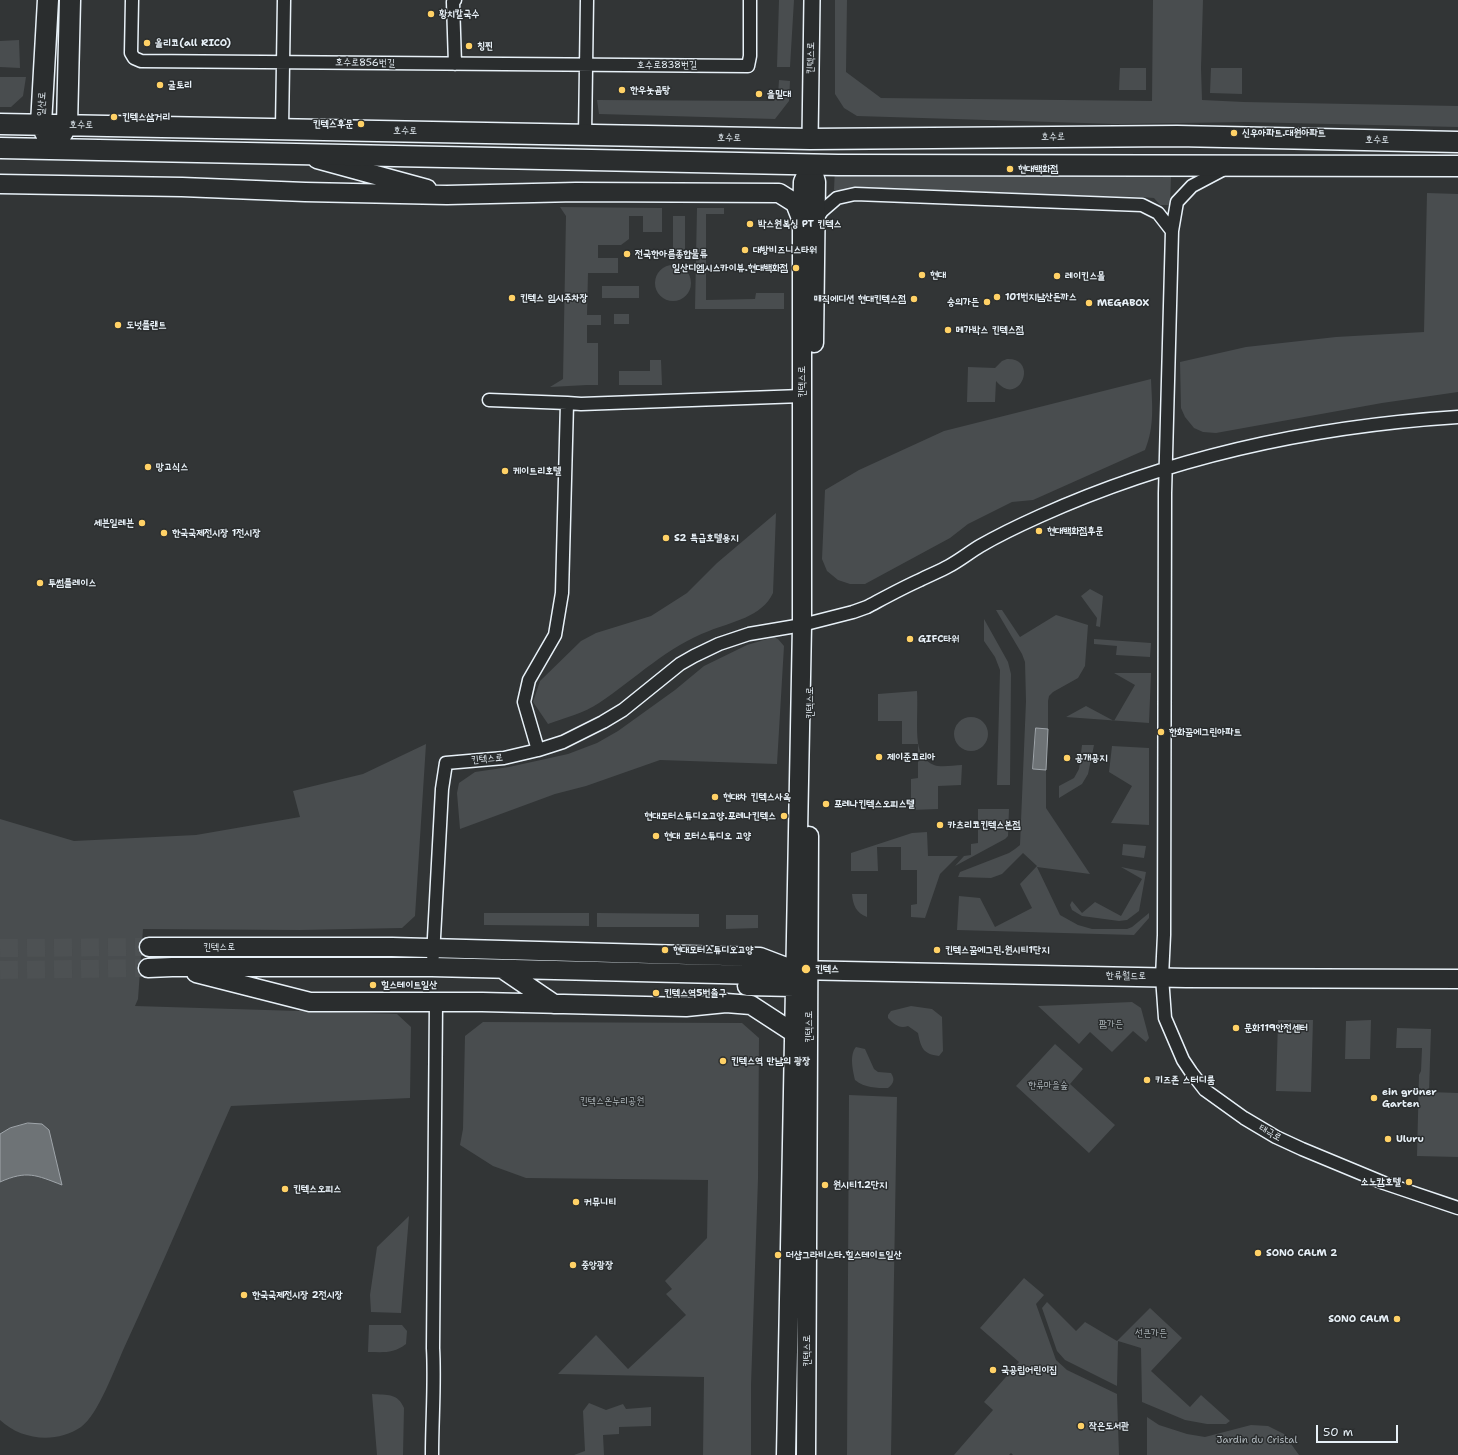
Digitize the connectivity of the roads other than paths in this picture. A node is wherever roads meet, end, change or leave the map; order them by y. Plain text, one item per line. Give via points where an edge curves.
1 (48, 0) edge
2 (70, 0) edge
3 (132, 0) edge
4 (284, 0) edge
5 (455, 0) edge
6 (587, 0) edge
7 (750, 0) edge
8 (812, 0) edge
9 (48, 27) junction
10 (69, 58) junction
11 (283, 62) junction
12 (451, 64) junction
13 (586, 65) junction
14 (0, 124) edge
15 (41, 124) junction
16 (67, 125) junction
17 (174, 127) junction
18 (282, 129) junction
19 (585, 135) junction
20 (810, 139) junction
21 (1458, 142) edge
22 (0, 148) edge
23 (53, 149) junction
24 (120, 150) junction
25 (298, 154) junction
26 (811, 164) junction
27 (1230, 166) junction
28 (1458, 166) edge
29 (0, 184) edge
30 (447, 195) junction
31 (809, 221) junction
32 (1172, 231) junction
33 (802, 396) junction
34 (489, 400) dead end
35 (567, 403) junction
36 (1458, 417) edge
37 (1165, 469) junction
38 (806, 624) junction
39 (538, 750) junction
40 (149, 947) tunnel mouth
41 (433, 948) junction
42 (172, 967) junction
43 (432, 967) junction
44 (148, 968) tunnel mouth
45 (504, 970) junction
46 (799, 976) junction
47 (1162, 977) junction
48 (1458, 979) edge
49 (436, 1003) junction
50 (554, 1004) junction
51 (794, 1033) junction
52 (1458, 1208) edge
53 (432, 1455) edge
54 (786, 1455) edge
55 (806, 1455) edge

1 - 9 main road, 일산로
2 - 10 main road
3 - 11 street, 호수로856번길 via 131,53 134,58 141,61
4 - 11 street
5 - 12 street
6 - 13 street
7 - 13 street, 호수로838번길 via 748,66
8 - 20 street, 킨텍스로
9 - 10 main road via 56,39 57,67 62,68
9 - 15 main road, 일산로
10 - 16 main road
11 - 12 street, 호수로856번길
11 - 18 street
12 - 13 street, 호수로838번길
13 - 19 street
14 - 15 main road, 호수로
15 - 16 main road, 호수로
15 - 23 main road, 일산로
16 - 17 main road, 호수로
16 - 23 main road
17 - 18 main road, 호수로
17 - 24 main road via 169,136 163,139 116,140 114,145
18 - 19 main road, 호수로
19 - 20 main road, 호수로
20 - 21 main road, 호수로 via 1176,136
20 - 26 main road, 킨텍스로
22 - 23 main road
23 - 24 main road
24 - 25 main road
25 - 26 main road
25 - 30 main road via 408,182
26 - 27 main road
26 - 31 main road, 킨텍스로 via 803,182
27 - 28 main road
27 - 32 street, 태극로 via 1192,186 1177,202
29 - 30 main road
30 - 31 main road via 576,192 779,193 795,203
31 - 32 street via 837,198 855,194 1142,205 1158,213
31 - 33 main road, 킨텍스로
31 - 38 main road, 킨텍스로
32 - 37 street, 태극로
33 - 35 street
33 - 38 main road, 킨텍스로
34 - 35 street
35 - 39 street via 562,593 555,634 529,680 524,702
36 - 37 street via 1334,431 1249,447
37 - 38 street via 1103,490 1040,516 980,546 946,568 867,607
37 - 47 street, 태극로
38 - 39 street, 킨텍스로 via 749,634 719,644 666,674 623,710 603,722 563,742
38 - 46 main road, 킨텍스로
39 - 41 street, 킨텍스로 via 504,758 446,763 442,789
40 - 41 main road, 킨텍스로
41 - 43 street, 킨텍스로
41 - 46 main road, 킨텍스로 via 760,956
42 - 43 main road, 킨텍스로
42 - 44 main road, 킨텍스로
42 - 49 main road via 310,1002
43 - 45 main road, 킨텍스로
45 - 46 main road, 킨텍스로
45 - 50 main road
46 - 47 main road, 한류월드로
46 - 51 main road, 킨텍스로
46 - 55 main road, 킨텍스로
47 - 48 main road, 한류월드로
47 - 52 street, 태극로 via 1165,1018 1183,1060 1205,1090 1276,1137 1384,1183
49 - 50 main road
49 - 53 street via 433,1348 435,1373 432,1399
50 - 51 main road via 686,1007 726,1003 751,1005
51 - 54 main road, 킨텍스로

